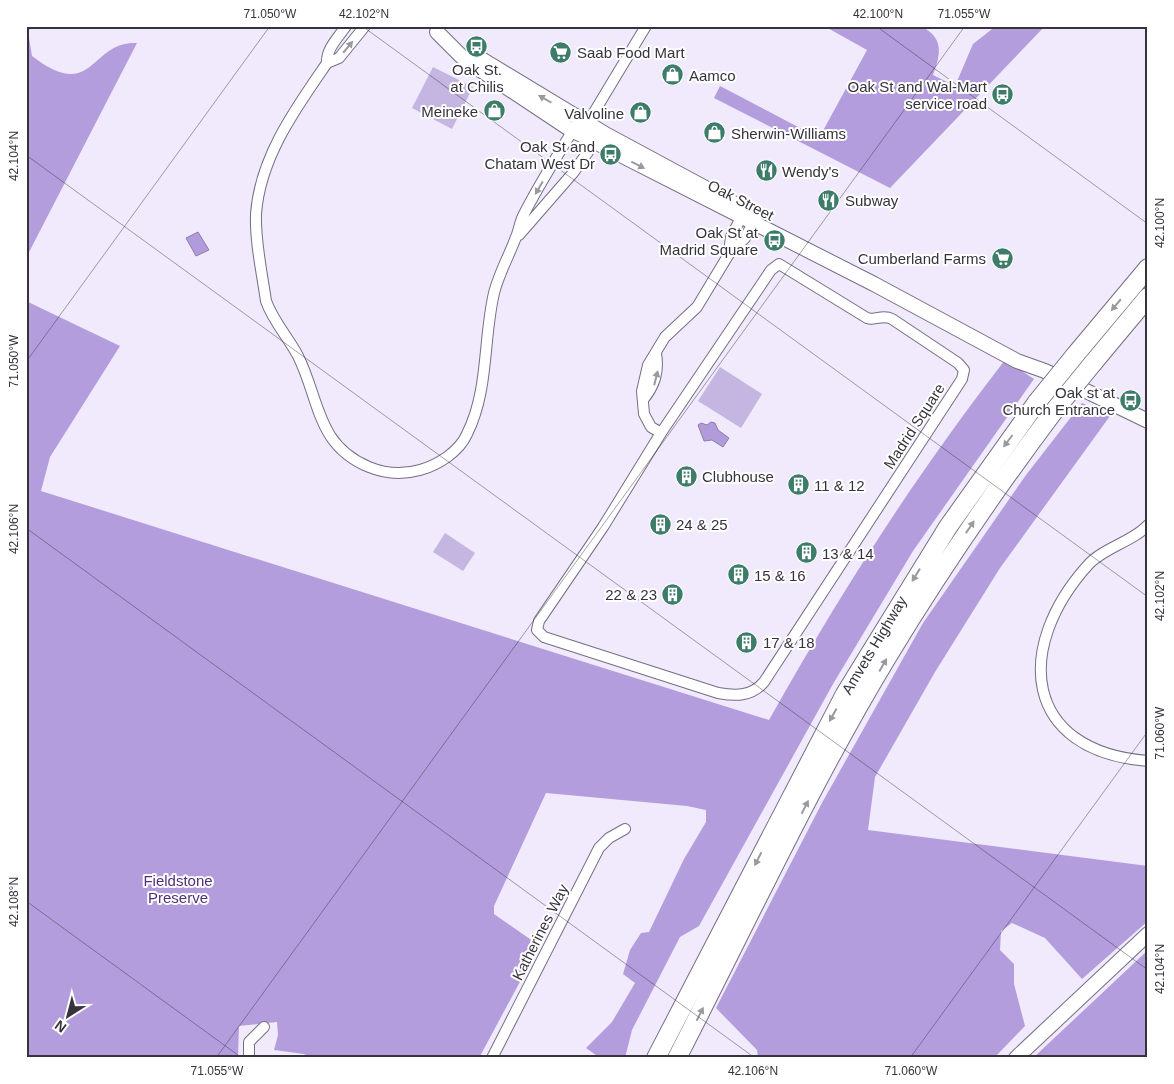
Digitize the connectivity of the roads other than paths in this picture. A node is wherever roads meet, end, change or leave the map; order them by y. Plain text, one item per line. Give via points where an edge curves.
1 (346, 26) edge
2 (365, 26) edge
3 (646, 26) edge
4 (433, 29) edge
5 (327, 64) junction
6 (587, 124) junction
7 (573, 130) junction
8 (595, 142) junction
9 (749, 217) junction
10 (516, 237) junction
11 (1148, 268) edge
12 (1148, 297) edge
13 (1148, 421) edge
14 (661, 433) junction
15 (1148, 525) edge
16 (1148, 761) edge
17 (625, 829) dead end
18 (1148, 934) edge
19 (264, 1027) dead end
20 (249, 1058) edge
21 (492, 1058) edge
22 (656, 1058) edge
23 (677, 1058) edge
24 (1016, 1058) edge

1 - 5 street via 326,56
5 -> 2 street via 339,58
3 - 6 street
6 -> 4 main road, Oak Street
4 - 7 main road, Oak Street via 476,67
5 - 10 street via 281,136 264,179 256,221 269,310 298,356 320,419 339,447 383,473 400,473 430,467 461,444 475,413 483,381 494,296
6 - 7 street
6 - 8 street
6 - 9 main road, Oak Street
7 - 8 main road, Oak Street
7 -> 10 street via 523,217
8 -> 9 main road, Oak Street
8 - 10 street via 573,174
9 - 13 main road, Oak Street via 975,329 1045,372
9 - 14 street via 731,237 729,254 697,307 665,337 648,365 643,382 642,407 646,421
11 -> 22 highway, Amvets Highway, bridge via 1037,402 948,527 844,694
23 -> 12 highway, Amvets Highway, bridge via 816,787 886,659 964,537 1054,411
14 - 14 street, Madrid Square via 603,527 539,621 538,630 544,637 736,696 755,690 764,682 962,380 964,370 886,316 867,318 779,264 771,270
15 - 16 street via 1090,563 1074,581 1062,596 1047,629 1041,655 1044,701 1061,725 1098,750
17 - 21 street, Katherines Way via 599,848
18 - 24 main road
19 - 20 street via 249,1042

